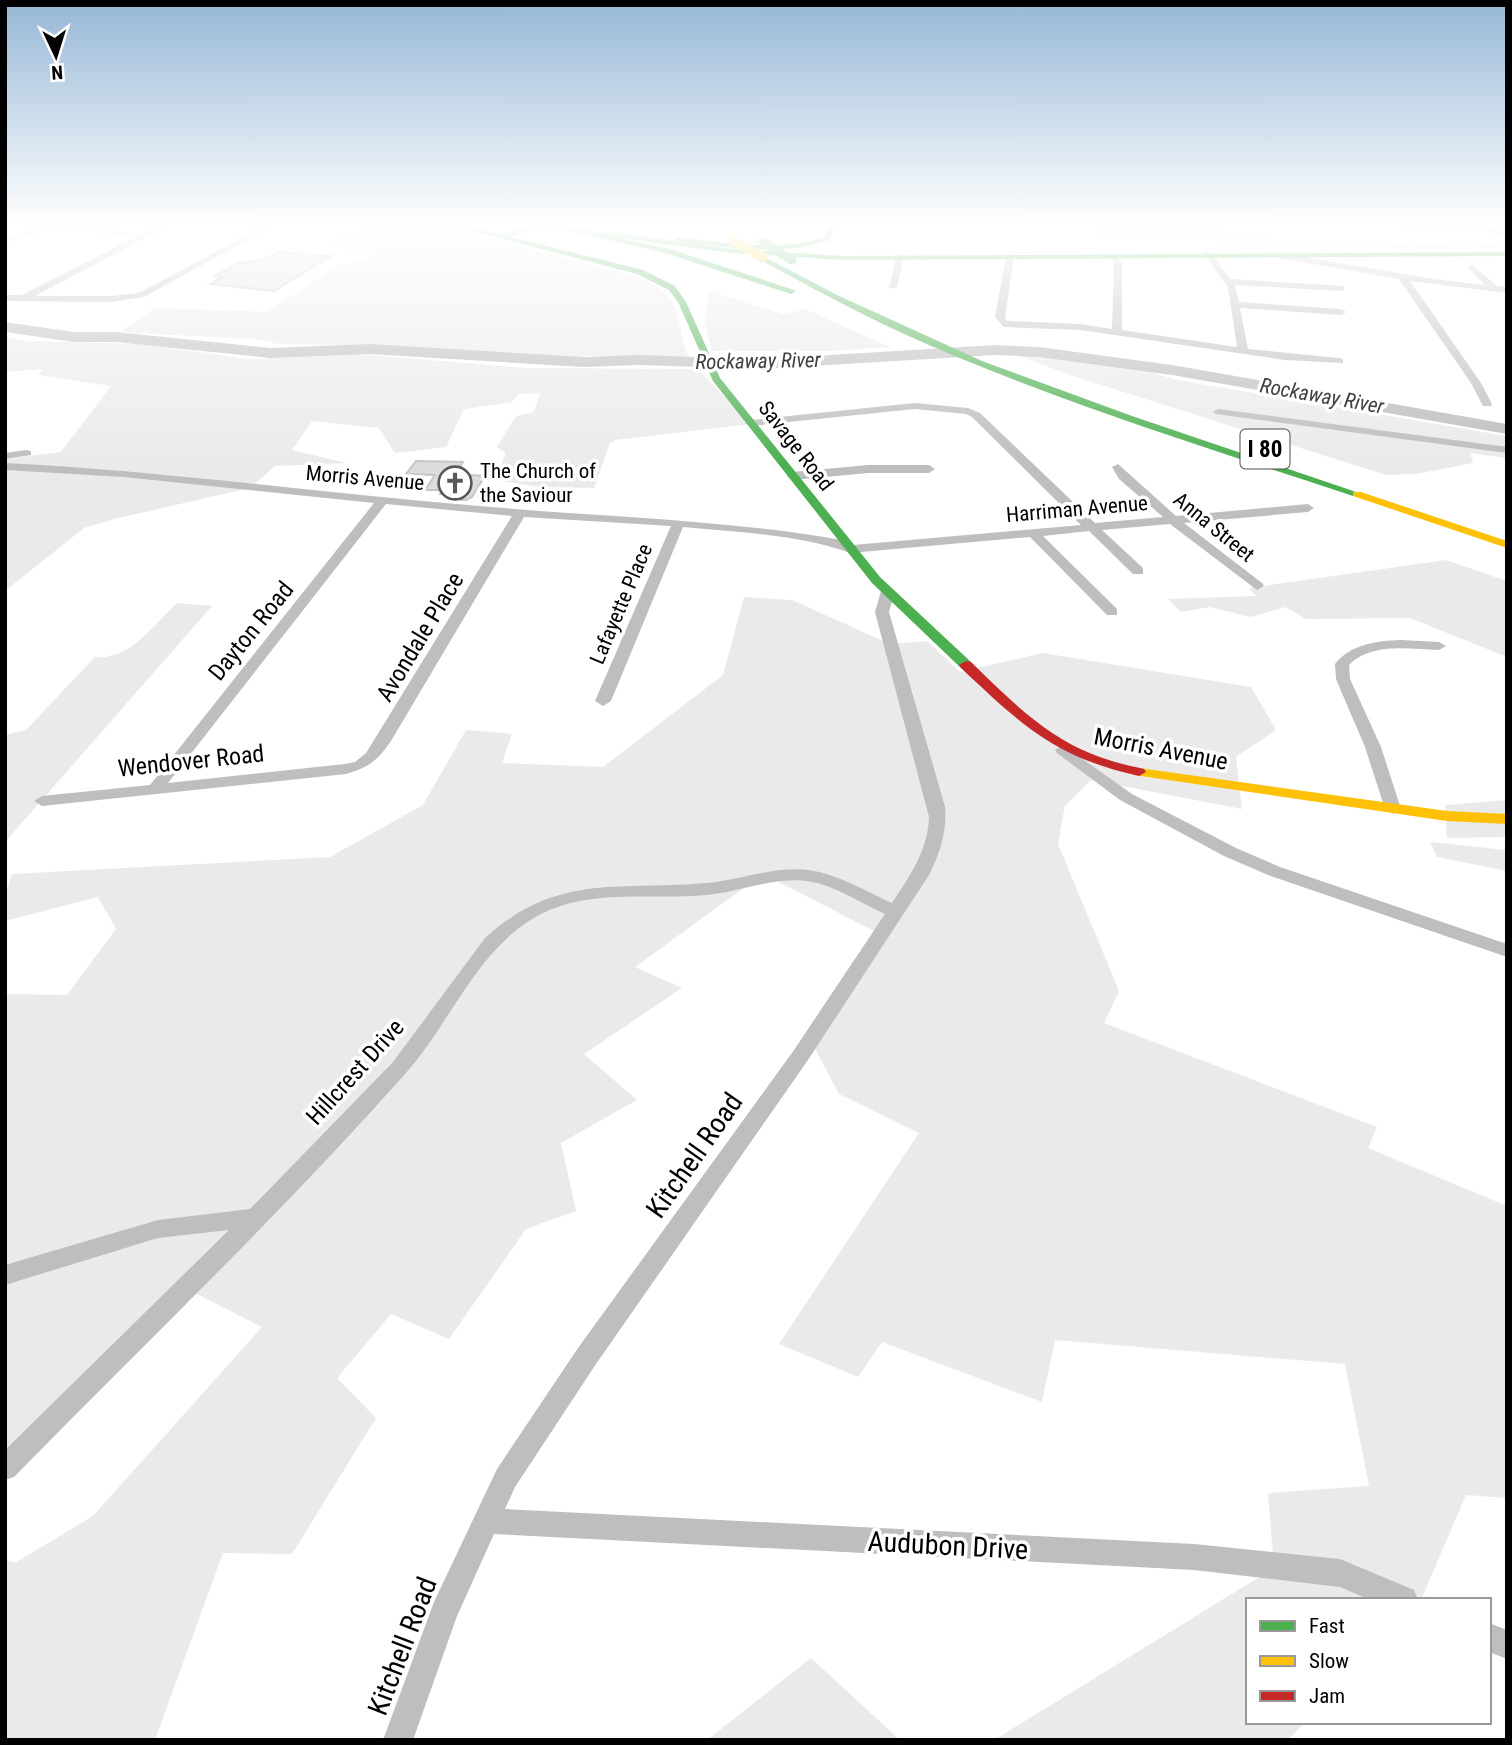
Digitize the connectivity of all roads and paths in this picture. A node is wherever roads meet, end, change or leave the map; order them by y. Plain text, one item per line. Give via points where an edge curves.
1 (683, 303) edge
2 (820, 303) edge
3 (842, 303) edge
4 (873, 303) edge
5 (1002, 303) edge
6 (1117, 303) edge
7 (1421, 303) edge
8 (1235, 305) joint
9 (1341, 312) dead end
10 (891, 327) junction
11 (1117, 332) junction
12 (1243, 351) junction
13 (1339, 361) dead end
14 (1487, 404) dead end
15 (751, 423) junction
16 (27, 453) dead end
17 (5, 456) edge
18 (5, 466) edge
19 (1118, 467) dead end
20 (929, 469) dead end
21 (793, 476) junction
22 (382, 501) junction
23 (1308, 508) dead end
24 (520, 513) junction
25 (1173, 520) junction
26 (678, 524) junction
27 (1092, 527) junction
28 (1507, 529) edge
29 (1032, 532) junction
30 (1507, 545) edge
31 (849, 547) junction
32 (1138, 571) dead end
33 (881, 583) junction
34 (1257, 586) dead end
35 (1112, 612) dead end
36 (1439, 646) dead end
37 (603, 701) dead end
38 (1058, 746) junction
39 (346, 769) joint
40 (155, 789) junction
41 (41, 801) dead end
42 (1393, 809) junction
43 (1507, 819) edge
44 (894, 911) junction
45 (1507, 951) edge
46 (253, 1218) junction
47 (5, 1275) edge
48 (5, 1468) edge
49 (485, 1521) junction
50 (1399, 1598) edge
51 (1491, 1638) edge
52 (1507, 1645) edge
53 (398, 1740) edge

1 - 15 main road, Savage Road via 716,379
2 - 10 main road
3 - 10 main road, I 80
4 - 28 main road, I 80, bridge via 1024,368
5 - 11 street via 1004,324
6 - 11 street
7 - 14 street
8 - 9 street
8 - 12 street
10 - 30 main road, I 80 via 1081,402
11 - 12 street
12 - 13 street
15 - 21 main road, Savage Road
15 - 27 street via 915,406 968,411
16 - 17 street
18 - 22 street, Morris Avenue via 114,472
19 - 25 street, Anna Street
20 - 21 street
21 - 31 main road, Savage Road
22 - 24 street, Morris Avenue
22 - 40 street, Dayton Road
23 - 25 street, Harriman Avenue
24 - 26 street, Morris Avenue
24 - 39 street, Avondale Place via 383,741 372,757
25 - 27 street, Harriman Avenue
25 - 34 street, Anna Street
26 - 31 street, Morris Avenue via 758,530
26 - 37 street, Lafayette Place
27 - 29 street, Harriman Avenue
27 - 32 street
29 - 31 street, Harriman Avenue
29 - 35 street
31 - 33 main road, Savage Road
33 - 38 main road, Morris Avenue
33 - 44 street, Kitchell Road via 882,612 938,818 934,848
36 - 42 street via 1380,646 1353,654 1342,664 1343,679 1373,747
38 - 42 main road, Morris Avenue via 1091,761 1136,772
38 - 45 street via 1126,797 1230,852
39 - 40 street, Wendover Road
40 - 41 street, Wendover Road
42 - 43 main road, Morris Avenue
44 - 46 street, Hillcrest Drive via 826,880 798,875 708,889 572,897 531,911 462,977 414,1052
44 - 49 street, Kitchell Road via 801,1055 587,1356 506,1478
46 - 47 street via 158,1230
46 - 48 street, Hillcrest Drive
49 - 50 street, Audubon Drive via 1194,1557 1340,1573
49 - 53 street, Kitchell Road via 444,1612
51 - 52 street

